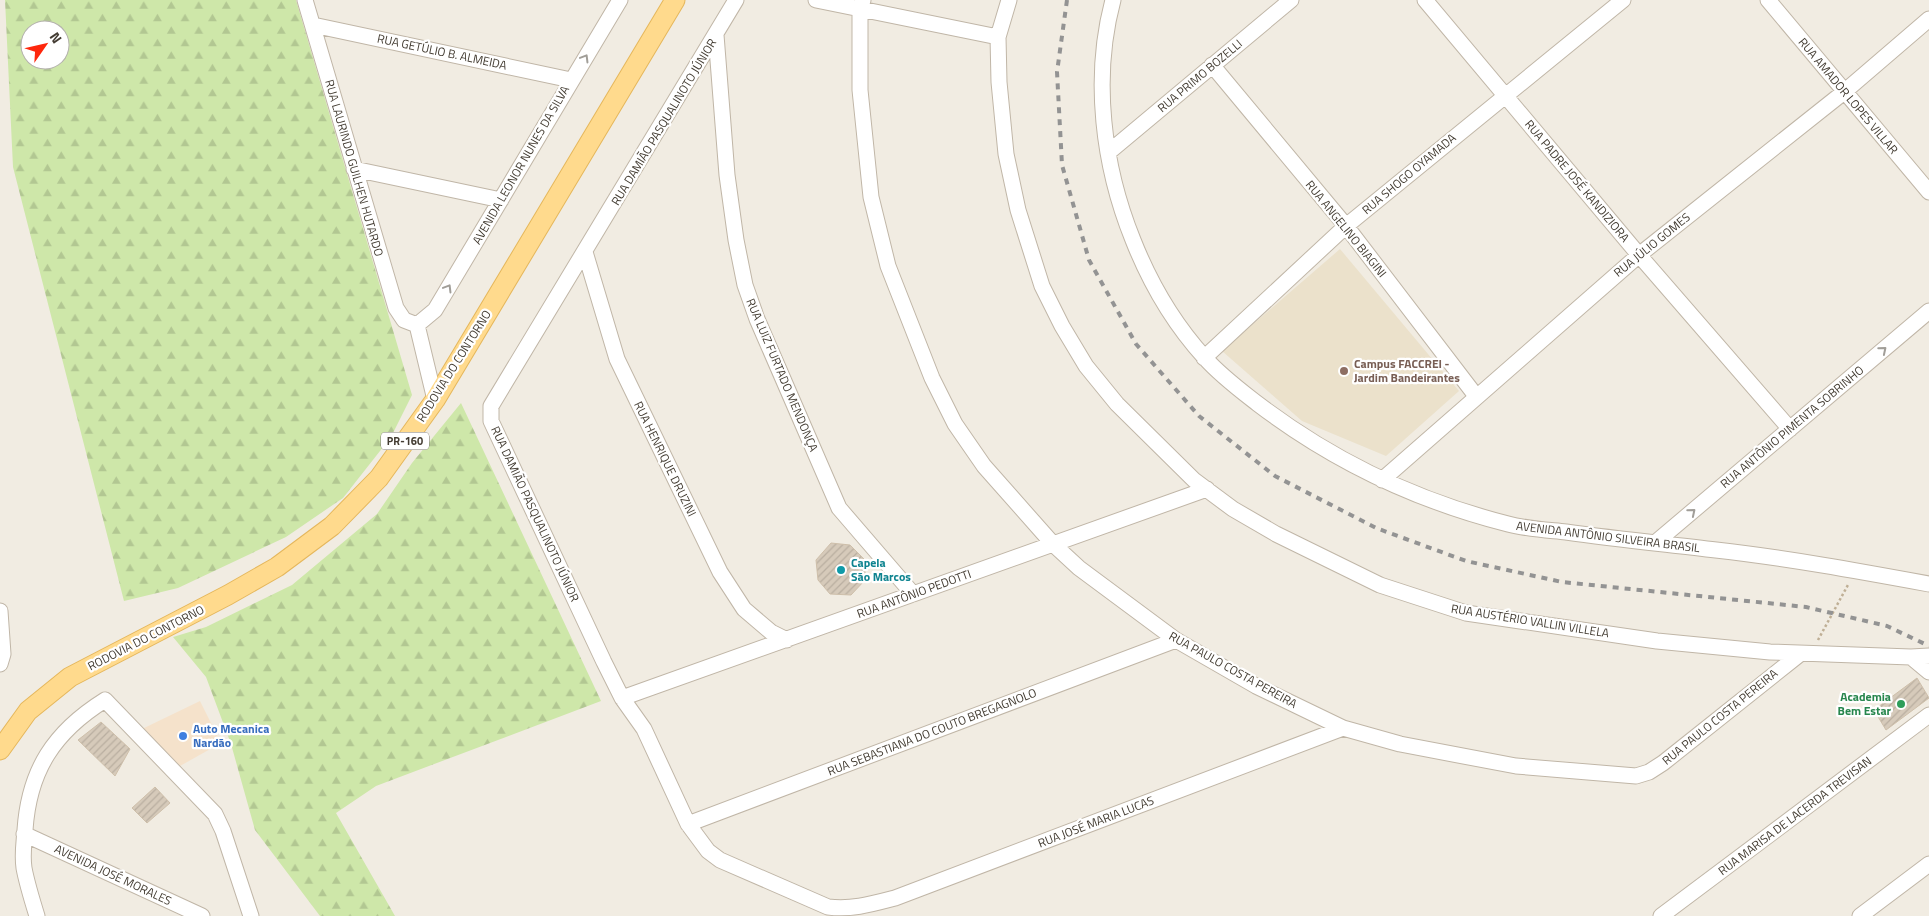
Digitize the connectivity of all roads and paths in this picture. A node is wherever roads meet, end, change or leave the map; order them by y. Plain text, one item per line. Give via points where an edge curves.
1 (305, 0) edge
2 (620, 0) edge
3 (675, 0) edge
4 (736, 0) edge
5 (816, 0) edge
6 (1009, 0) edge
7 (1113, 0) edge
8 (1291, 0) edge
9 (1424, 0) edge
10 (1623, 0) edge
11 (1768, 0) edge
12 (861, 5) edge
13 (1929, 19) edge
14 (313, 25) junction
15 (716, 35) junction
16 (998, 37) junction
17 (1212, 65) junction
18 (571, 80) junction
19 (1844, 92) junction
20 (1504, 96) junction
21 (1108, 152) junction
22 (354, 169) junction
23 (1929, 192) edge
24 (501, 200) junction
25 (1346, 226) junction
26 (585, 252) junction
27 (1638, 255) junction
28 (1929, 311) edge
29 (417, 324) junction
30 (1204, 358) junction
31 (1476, 396) junction
32 (435, 400) junction
33 (1790, 429) junction
34 (1382, 480) junction
35 (1207, 489) junction
36 (1655, 543) junction
37 (1053, 544) junction
38 (1856, 571) junction
39 (1929, 584) edge
40 (914, 594) junction
41 (0, 611) edge
42 (787, 640) junction
43 (1176, 640) junction
44 (1805, 654) junction
45 (1929, 656) edge
46 (1910, 657) junction
47 (2, 659) edge
48 (1929, 672) edge
49 (622, 698) junction
50 (1929, 715) edge
51 (1343, 728) junction
52 (0, 750) edge
53 (688, 824) junction
54 (24, 834) junction
55 (1929, 864) edge
56 (846, 909) joint
57 (194, 914) edge
58 (37, 916) edge
59 (251, 916) edge
60 (1661, 916) edge
61 (1860, 916) edge

1 - 14 street, RUA LAURINDO GUILHEN HUTARDO
18 -> 2 street, AVENIDA LEONOR NUNES DA SILVA
3 - 32 main road, RODOVIA DO CONTORNO / PR-160
4 - 15 street, RUA DAMIÃO PASQUALINOTO JÚNIOR
5 - 12 street
6 - 16 street, RUA AUSTÉRIO VALLIN VILLELA
7 - 21 street, AVENIDA ANTÔNIO SILVEIRA BRASIL via 1103,68
8 - 17 street, RUA PRIMO BOZELLI
9 - 20 street, RUA PADRE JOSÉ KANDIZIORA
10 - 20 street, RUA SHOGO OYAMADA
11 - 19 street, RUA AMADOR LOPES VILLAR
12 - 16 street
12 - 37 street, RUA PAULO COSTA PEREIRA via 860,90 870,187 888,266 928,368 955,424 984,466
13 - 19 street, RUA JÚLIO GOMES
14 - 18 street, RUA GETÚLIO B. ALMEIDA
14 - 22 street, RUA LAURINDO GUILHEN HUTARDO
15 - 26 street, RUA DAMIÃO PASQUALINOTO JÚNIOR
15 - 40 street, RUA LUIZ FURTADO MENDONÇA via 727,175 736,240 745,285 757,319 839,508
16 - 35 street, RUA AUSTÉRIO VALLIN VILLELA via 1006,154 1018,210 1042,286 1086,366 1111,397 1156,444
17 - 21 street, RUA PRIMO BOZELLI
17 - 25 street, RUA ANGELINO BIAGINI
18 - 24 street, AVENIDA LEONOR NUNES DA SILVA
19 - 23 street, RUA AMADOR LOPES VILLAR
19 - 27 street, RUA JÚLIO GOMES
20 - 25 street, RUA SHOGO OYAMADA
20 - 27 street, RUA PADRE JOSÉ KANDIZIORA
21 - 30 street, AVENIDA ANTÔNIO SILVEIRA BRASIL via 1124,219 1144,267 1168,310
22 - 24 street
22 - 29 street, RUA LAURINDO GUILHEN HUTARDO via 396,308 404,320
29 -> 24 street, AVENIDA LEONOR NUNES DA SILVA via 435,310
25 - 30 street, RUA SHOGO OYAMADA
25 - 31 street, RUA ANGELINO BIAGINI
26 - 42 street, RUA HENRIQUE DRUZINI via 618,359 720,572 744,609 770,632
26 - 49 street, RUA DAMIÃO PASQUALINOTO JÚNIOR via 491,406 491,421
27 - 31 street, RUA JÚLIO GOMES
27 - 33 street, RUA PADRE JOSÉ KANDIZIORA
33 -> 28 street, RUA ANTÔNIO PIMENTA SOBRINHO
29 - 32 street
30 - 34 street, AVENIDA ANTÔNIO SILVEIRA BRASIL via 1233,385 1280,420 1354,467
31 - 34 street, RUA JÚLIO GOMES
32 - 52 main road, RODOVIA DO CONTORNO / PR-160 via 379,478 332,526 278,567 228,596 70,677 28,711
36 -> 33 street, RUA ANTÔNIO PIMENTA SOBRINHO
34 - 36 street, AVENIDA ANTÔNIO SILVEIRA BRASIL via 1427,499 1510,525
35 - 37 street, RUA ANTÔNIO PEDOTTI
35 - 44 street, RUA AUSTÉRIO VALLIN VILLELA via 1233,509 1340,567 1389,588 1466,613 1657,640
36 - 38 street, AVENIDA ANTÔNIO SILVEIRA BRASIL
37 - 40 street, RUA ANTÔNIO PEDOTTI
37 - 43 street, RUA PAULO COSTA PEREIRA
38 - 39 street, AVENIDA ANTÔNIO SILVEIRA BRASIL
38 - 44 path
40 - 42 street, RUA ANTÔNIO PEDOTTI
41 - 47 street
42 - 49 street, RUA ANTÔNIO PEDOTTI
43 - 51 street, RUA PAULO COSTA PEREIRA via 1256,686
43 - 53 street, RUA SEBASTIANA DO COUTO BREGAGNOLO
44 - 46 street, RUA AUSTÉRIO VALLIN VILLELA
44 - 51 street, RUA PAULO COSTA PEREIRA via 1663,763 1636,776 1516,766 1400,744
45 - 46 street, RUA AUSTÉRIO VALLIN VILLELA
46 - 48 street
49 - 53 street, RUA DAMIÃO PASQUALINOTO JÚNIOR via 644,729
50 - 60 street, RUA MARISA DE LACERDA TREVISAN
51 - 56 street, RUA JOSÉ MARIA LUCAS via 895,898
53 - 56 street, RUA DAMIÃO PASQUALINOTO JÚNIOR via 708,851 720,860 828,907
54 - 57 street, AVENIDA JOSÉ MORALES
54 - 58 street via 24,867
54 - 59 street via 28,802 41,764 70,726 105,700 215,814 224,831
55 - 61 street

